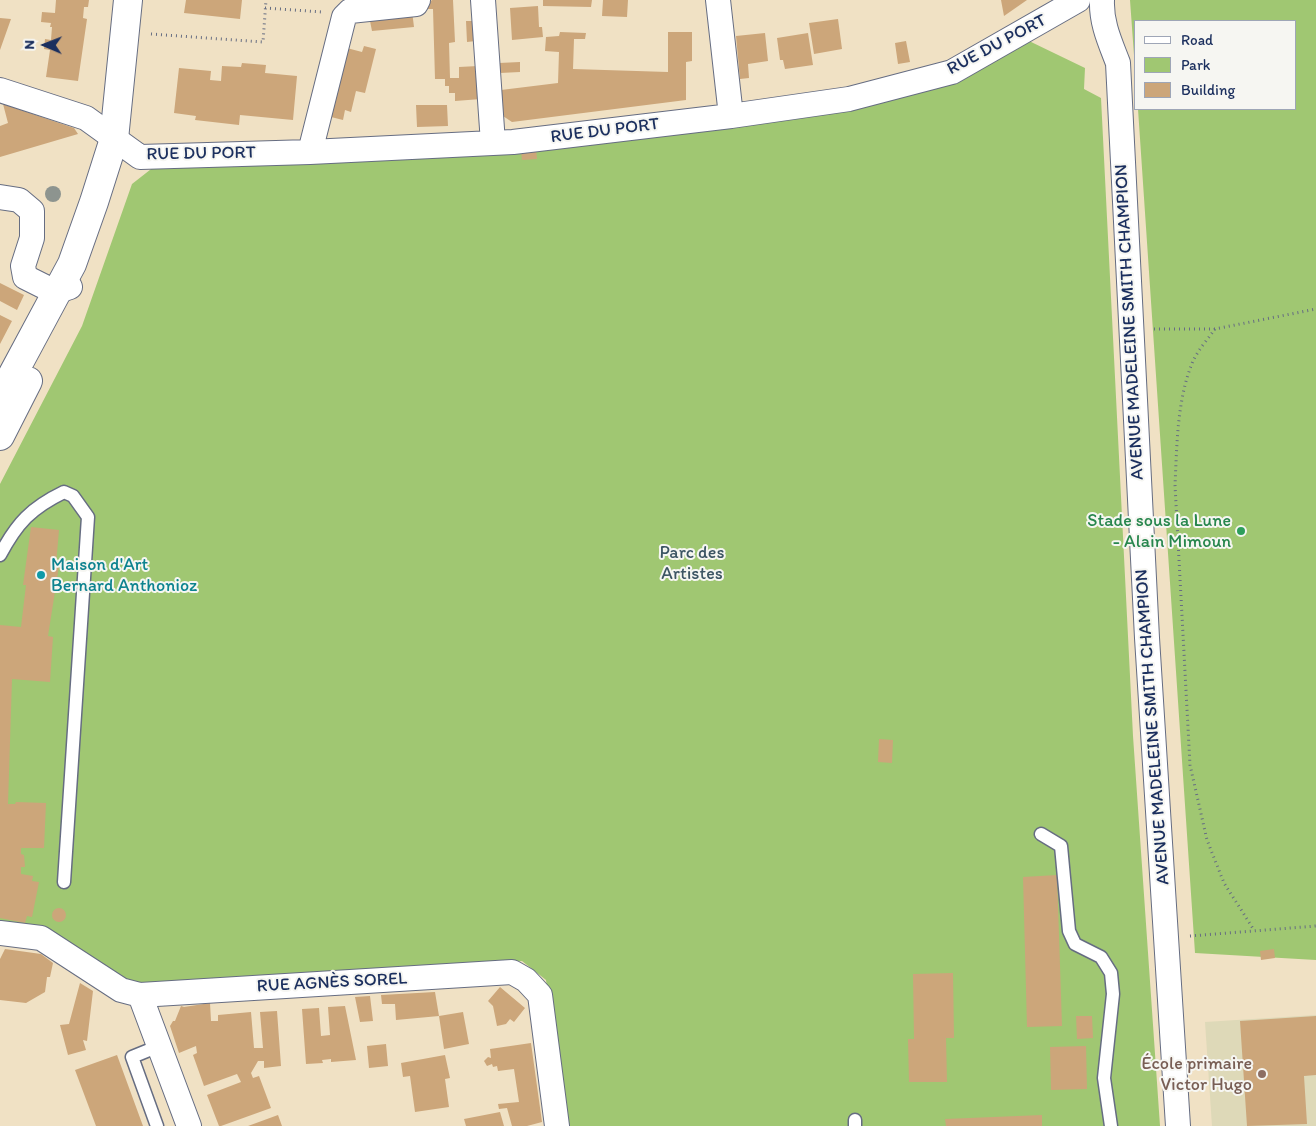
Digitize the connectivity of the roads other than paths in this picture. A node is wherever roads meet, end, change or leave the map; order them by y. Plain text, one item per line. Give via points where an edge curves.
1 (128, 0) edge
2 (418, 0) edge
3 (483, 0) edge
4 (718, 0) edge
5 (1078, 0) edge
6 (1102, 0) edge
7 (0, 90) edge
8 (731, 116) junction
9 (114, 139) junction
10 (493, 143) junction
11 (310, 152) junction
12 (0, 197) edge
13 (66, 281) junction
14 (0, 398) edge
15 (0, 436) edge
16 (0, 555) edge
17 (1041, 834) dead end
18 (64, 882) dead end
19 (0, 933) edge
20 (140, 995) junction
21 (159, 1046) junction
22 (157, 1126) edge
23 (189, 1126) edge
24 (556, 1126) edge
25 (1111, 1126) edge
26 (1178, 1126) edge

1 - 9 main road
2 - 11 street via 416,4 350,11 344,17
3 - 10 street
4 - 8 street
5 - 8 street, RUE DU PORT via 952,72 849,99
6 - 26 street, AVENUE MADELEINE SMITH CHAMPION via 1101,13 1118,63 1130,329
7 - 9 street, RUE DU PORT via 86,118
8 - 10 street, RUE DU PORT
9 - 11 street, RUE DU PORT via 140,157
9 - 13 main road
10 - 11 street, RUE DU PORT
12 - 13 street via 19,200 32,211 33,227 23,272 30,281
13 - 14 main road
13 - 15 main road via 53,332
16 - 18 lane via 14,528 42,502 64,492 73,496 88,517
17 - 25 lane via 1061,846 1069,931 1076,944 1101,958 1111,973 1113,994 1104,1078
19 - 20 street, RUE AGNÈS SOREL via 41,938 121,990
20 - 21 street
20 - 24 street, RUE AGNÈS SOREL via 512,972 526,980 540,995
21 - 22 lane via 132,1057
21 - 23 street

